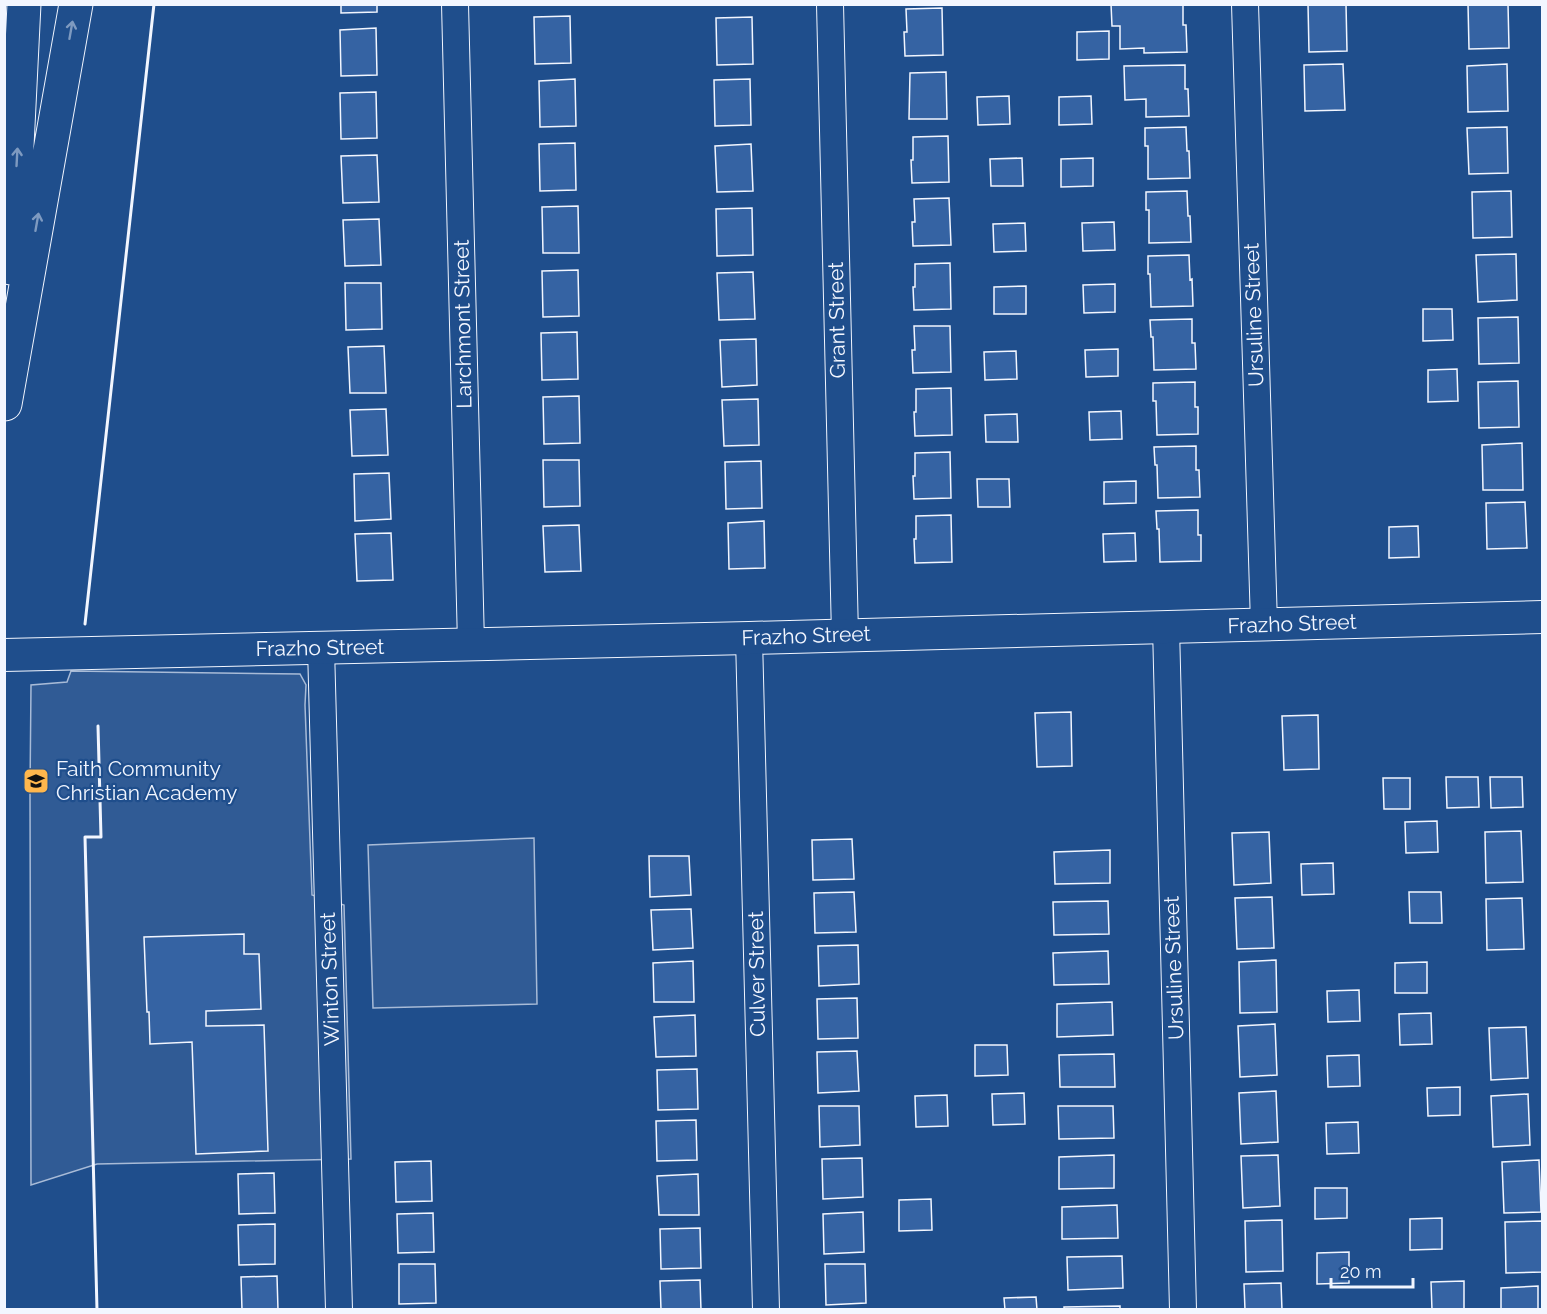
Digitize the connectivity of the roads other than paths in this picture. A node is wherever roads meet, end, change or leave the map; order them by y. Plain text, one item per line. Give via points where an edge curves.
1 (24, 4) edge
2 (76, 4) edge
3 (455, 4) edge
4 (830, 4) edge
5 (1245, 4) edge
6 (5, 406) edge
7 (1542, 617) edge
8 (1264, 624) junction
9 (1166, 627) junction
10 (845, 635) junction
11 (749, 638) junction
12 (471, 644) junction
13 (321, 648) junction
14 (4, 656) edge
15 (339, 1310) edge
16 (766, 1310) edge
17 (1183, 1310) edge

6 -> 1 highway
6 -> 2 highway
3 - 12 street, Larchmont Street
4 - 10 street, Grant Street
5 - 8 street, Ursuline Street
7 - 8 street, Frazho Street
8 - 9 street, Frazho Street
9 - 10 street, Frazho Street
9 - 17 street, Ursuline Street
10 - 11 street, Frazho Street
11 - 12 street, Frazho Street
11 - 16 street, Culver Street
12 - 13 street, Frazho Street
13 - 14 street, Frazho Street
13 - 15 street, Winton Street

